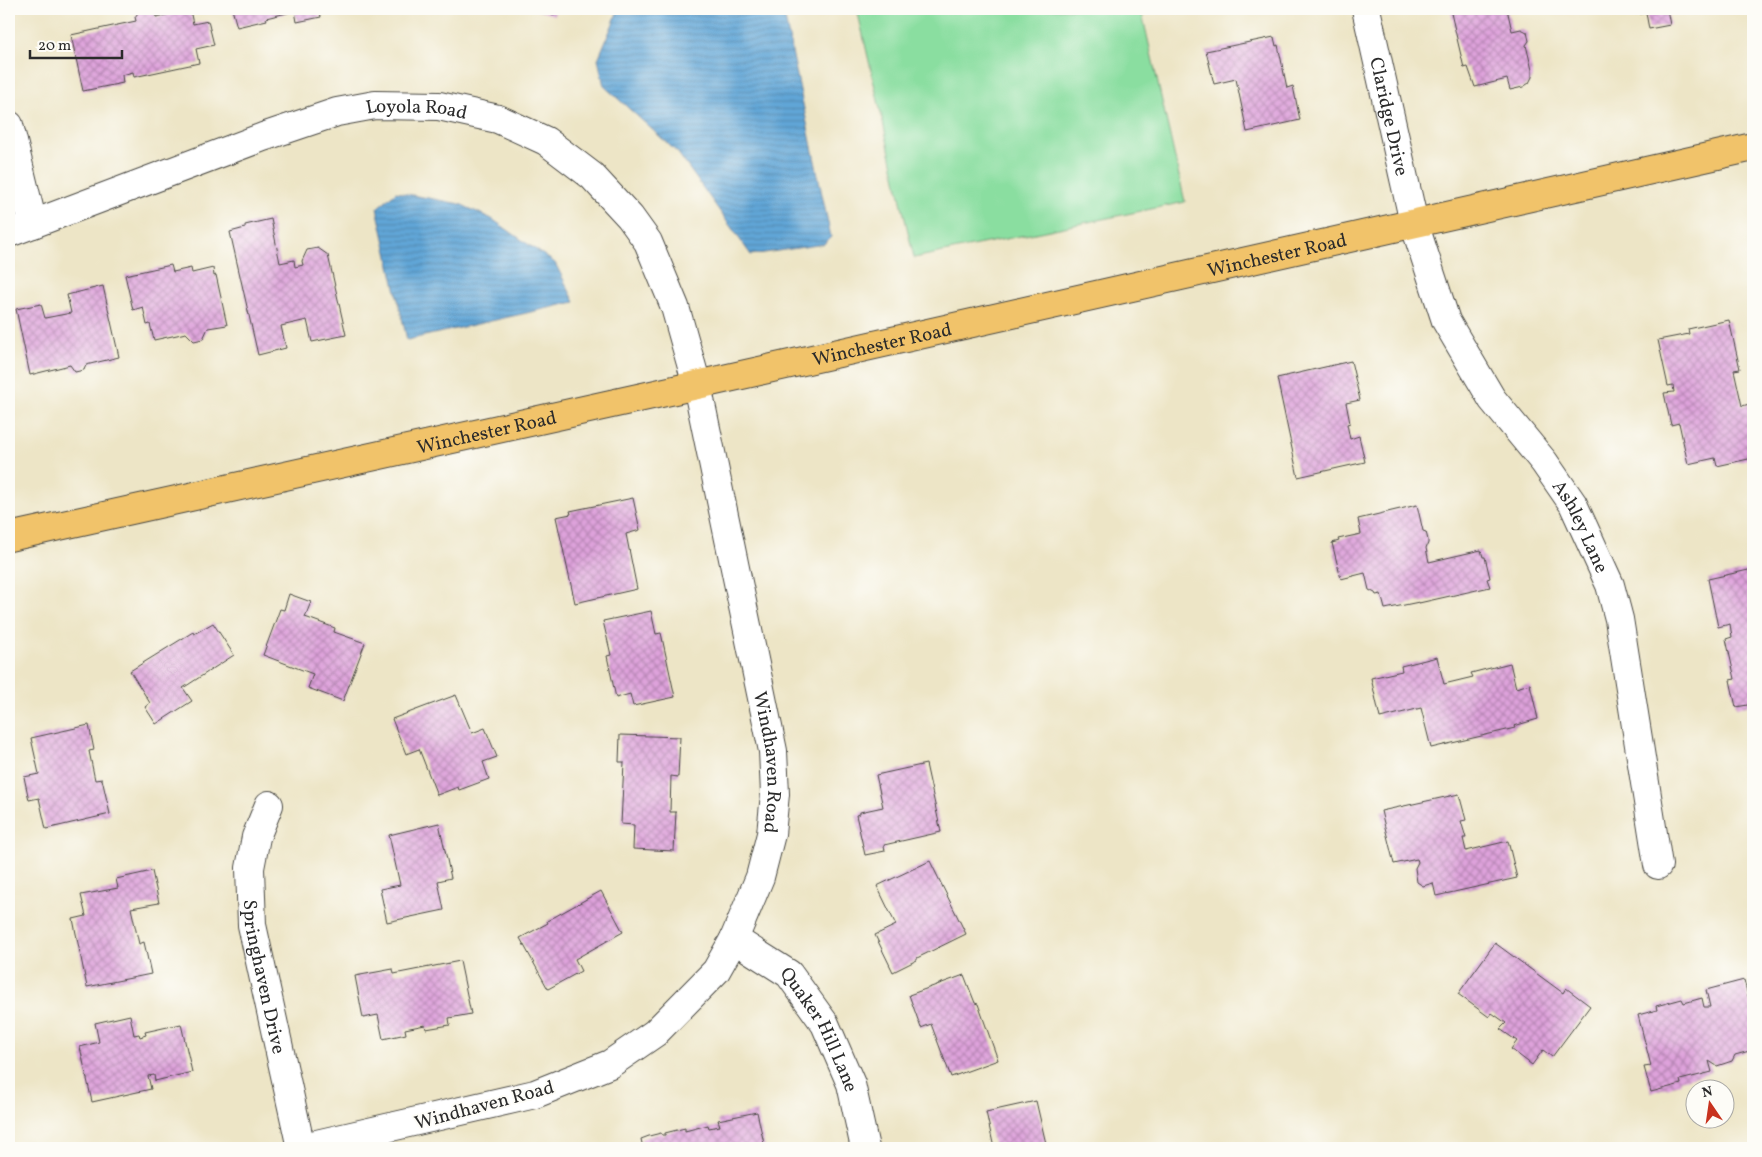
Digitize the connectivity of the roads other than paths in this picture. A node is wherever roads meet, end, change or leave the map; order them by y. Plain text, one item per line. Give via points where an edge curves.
1 (1366, 9) edge
2 (9, 125) edge
3 (1753, 147) edge
4 (1414, 223) junction
5 (21, 229) edge
6 (697, 385) junction
7 (9, 537) edge
8 (269, 805) dead end
9 (1658, 865) dead end
10 (734, 939) junction
11 (300, 1148) edge
12 (865, 1148) edge

1 - 4 street, Claridge Drive
2 - 5 street
3 - 4 main road, Winchester Road
4 - 6 main road, Winchester Road
4 - 9 street, Ashley Lane via 1446,321 1492,399 1544,462 1573,504 1610,585 1619,619
5 - 6 street, Loyola Road via 337,112 375,105 439,106 498,119 546,142 592,176 630,217 648,242 676,307
6 - 7 main road, Winchester Road
6 - 10 street, Windhaven Road via 773,751 775,794 771,834 760,878
8 - 11 street, Springhaven Drive via 256,837 250,868 252,925
10 - 11 street, Windhaven Road via 716,971 655,1033 610,1064 535,1094
10 - 12 street, Quaker Hill Lane via 789,974 825,1024 851,1084

